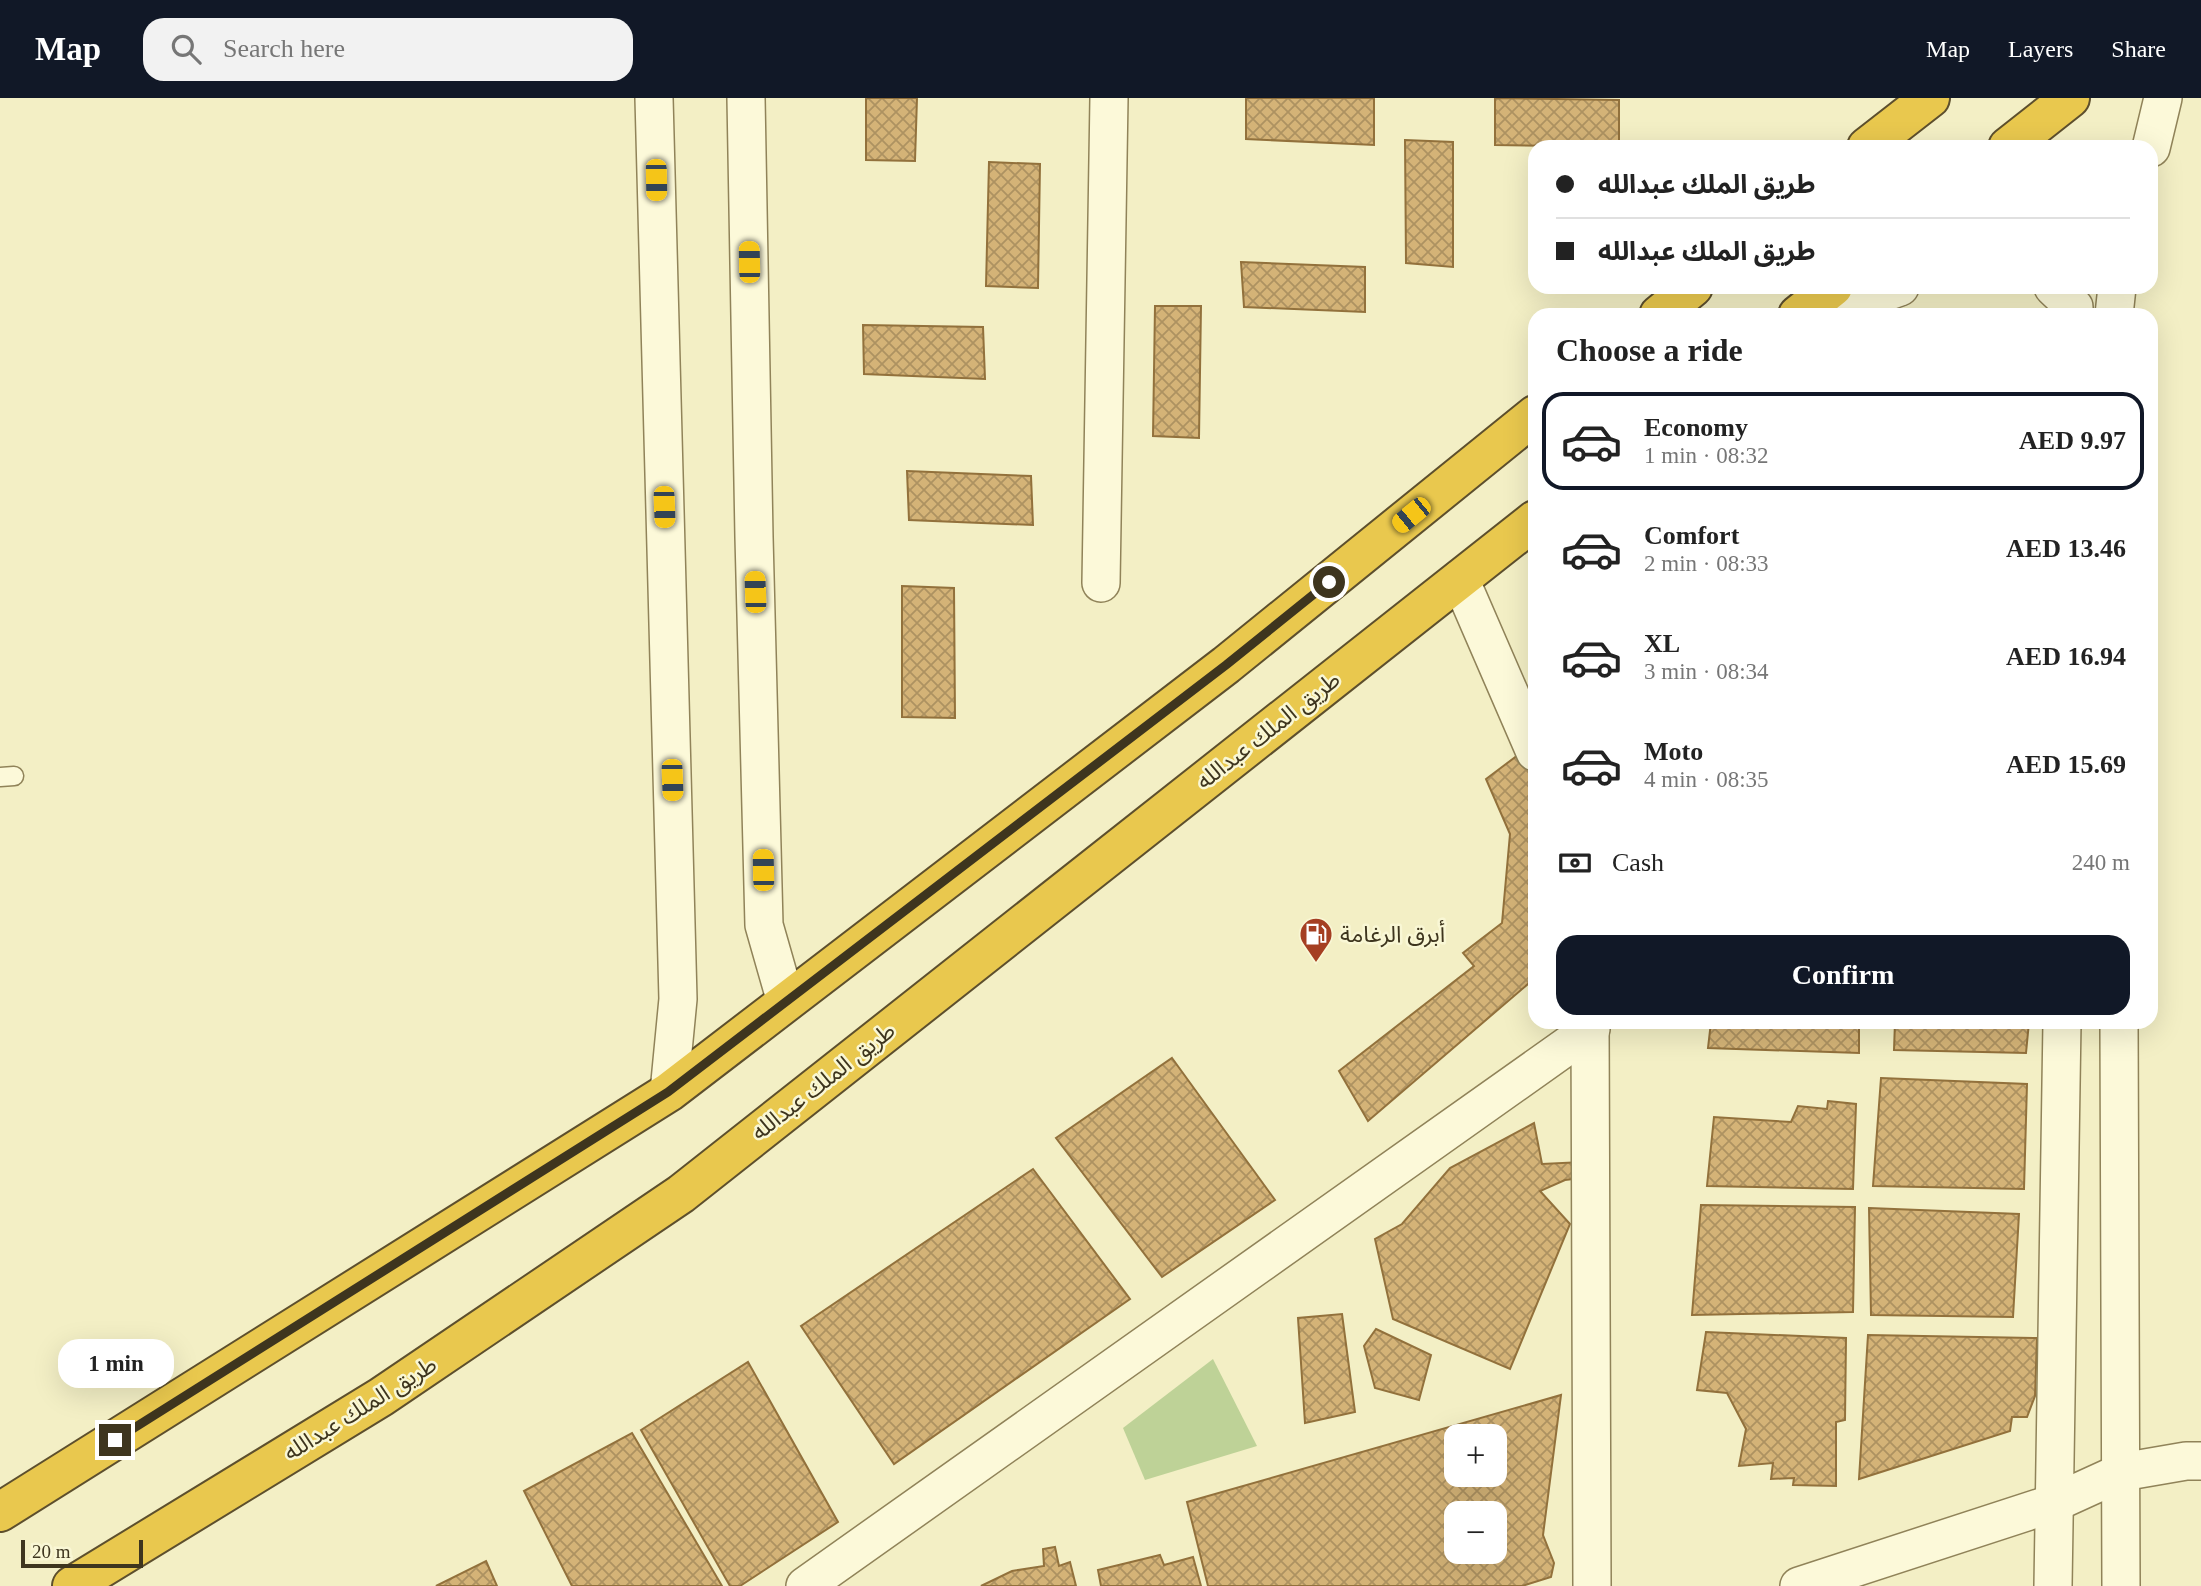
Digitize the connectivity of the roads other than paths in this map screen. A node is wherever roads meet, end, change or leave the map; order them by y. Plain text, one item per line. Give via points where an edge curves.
1 (654, 98) edge
2 (746, 98) edge
3 (1109, 98) edge
4 (1930, 98) edge
5 (2070, 98) edge
6 (2163, 98) edge
7 (1876, 140) edge
8 (2017, 140) edge
9 (2153, 140) edge
10 (1684, 294) edge
11 (1824, 294) edge
12 (1880, 294) edge
13 (2060, 294) edge
14 (1668, 308) edge
15 (1807, 308) edge
16 (1841, 308) edge
17 (2074, 308) edge
18 (1528, 421) edge
19 (1528, 526) edge
20 (1460, 579) junction
21 (1101, 583) dead end
22 (1528, 736) edge
23 (786, 1002) junction
24 (1584, 1029) edge
25 (1590, 1029) edge
26 (2062, 1029) edge
27 (2119, 1029) edge
28 (668, 1092) junction
29 (2201, 1461) edge
30 (2122, 1472) junction
31 (2054, 1503) junction
32 (0, 1512) edge
33 (72, 1586) edge
34 (805, 1586) edge
35 (1592, 1586) edge
36 (1799, 1586) edge
37 (2053, 1586) edge
38 (2121, 1586) edge

1 - 28 street via 678,999
2 - 23 street via 764,925
3 - 21 street
4 - 7 highway
5 - 8 highway
6 - 9 street
10 - 14 highway
11 - 15 highway
12 - 16 street
13 - 17 street
18 - 23 highway via 1226,665
19 - 20 highway, طريق الملك عبدالله
20 - 22 street
20 - 33 highway, طريق الملك عبدالله via 681,1194 381,1397
23 - 28 highway
24 - 34 street
25 - 35 street
26 - 31 street
27 - 30 street
28 - 32 highway
29 - 30 street
30 - 31 street
30 - 38 street
31 - 36 street
31 - 37 street

